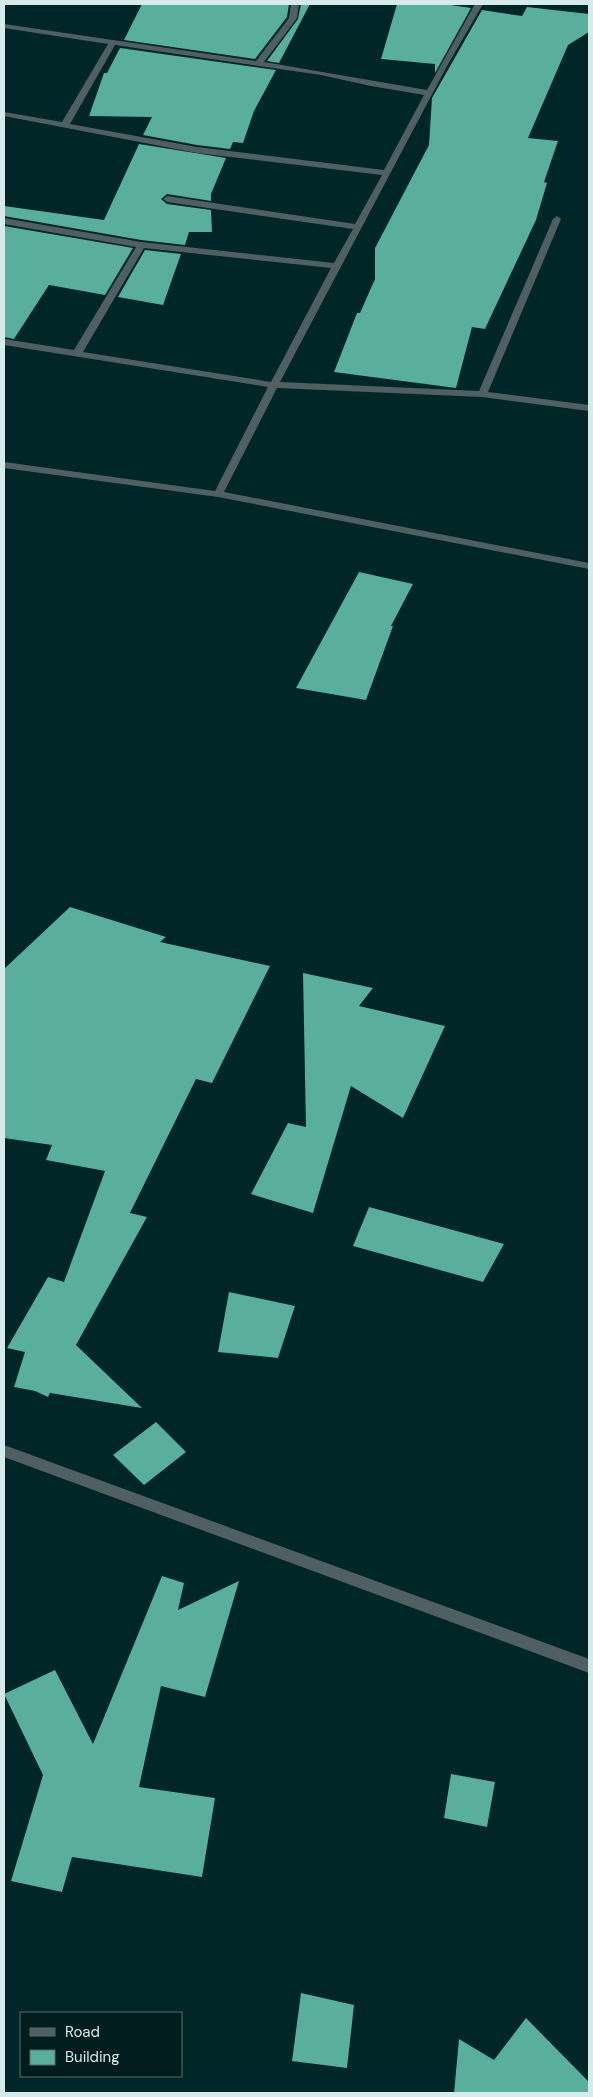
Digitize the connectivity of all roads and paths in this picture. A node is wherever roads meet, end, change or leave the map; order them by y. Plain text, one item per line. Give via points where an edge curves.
1 (296, 4) edge
2 (479, 4) edge
3 (4, 26) edge
4 (112, 43) junction
5 (258, 64) junction
6 (430, 93) junction
7 (4, 114) edge
8 (65, 125) junction
9 (388, 172) junction
10 (167, 199) dead end
11 (557, 219) dead end
12 (4, 221) edge
13 (358, 227) junction
14 (141, 245) junction
15 (337, 266) junction
16 (4, 342) edge
17 (77, 354) junction
18 (272, 385) junction
19 (482, 394) junction
20 (589, 408) edge
21 (4, 464) edge
22 (218, 494) junction
23 (589, 566) edge
24 (4, 1451) edge
25 (589, 1666) edge

1 - 5 street via 293,18
2 - 6 street
3 - 4 street
4 - 5 street
4 - 8 street
5 - 6 street
6 - 9 street
7 - 8 street
8 - 9 street via 197,150
9 - 13 street
10 - 13 street
11 - 19 street
12 - 14 street
13 - 15 street
14 - 15 street
14 - 17 street
15 - 18 street
16 - 17 street
17 - 18 street
18 - 19 street
18 - 22 street
19 - 20 street
21 - 22 street
22 - 23 street
24 - 25 street

